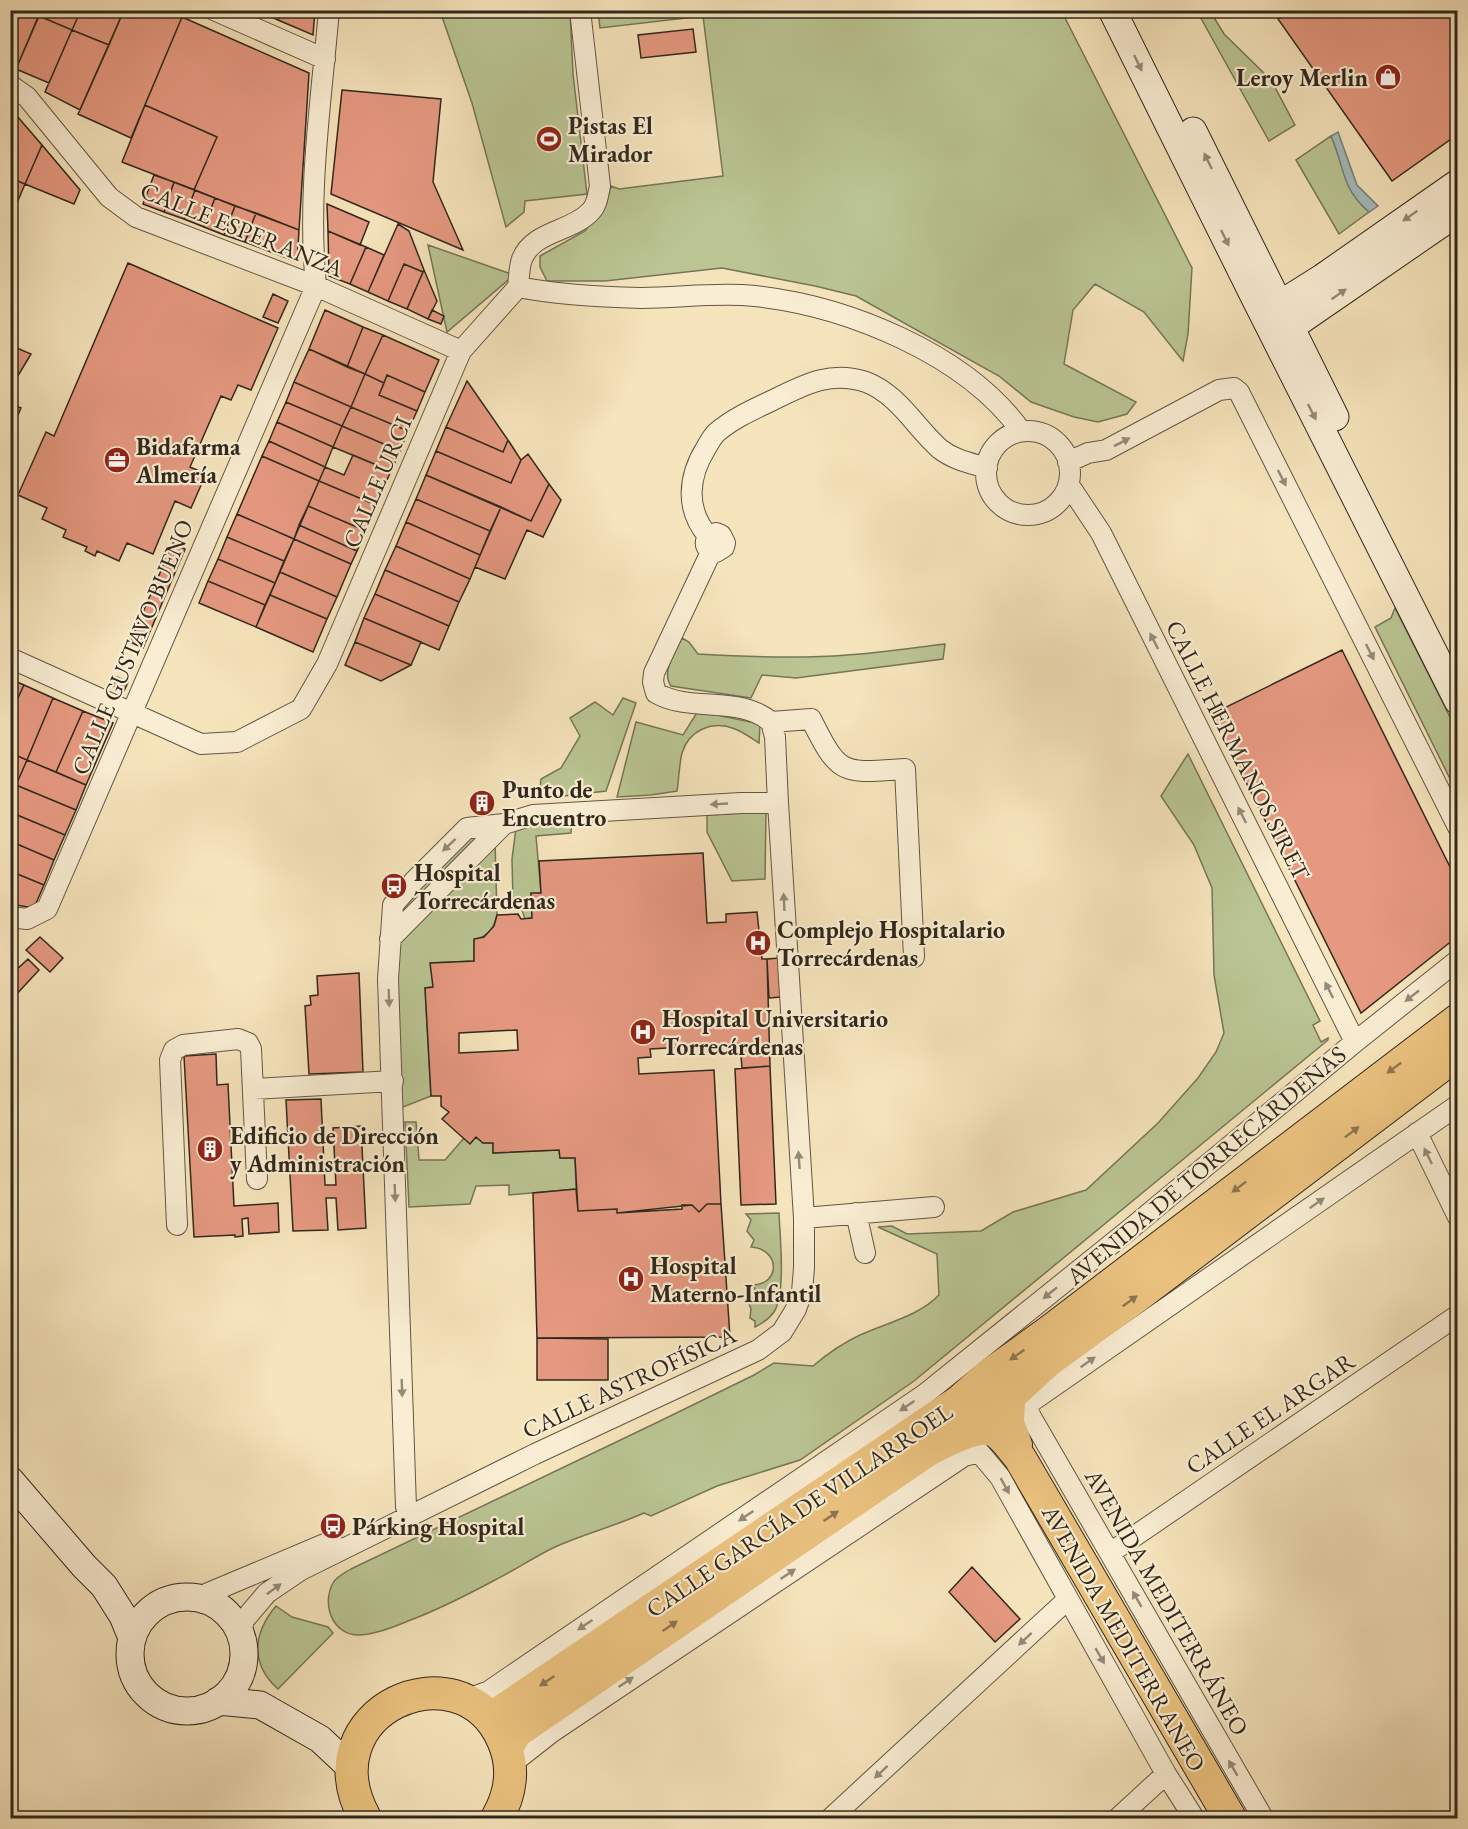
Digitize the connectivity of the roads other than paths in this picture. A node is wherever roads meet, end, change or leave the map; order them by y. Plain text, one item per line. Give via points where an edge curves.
1 (214, 10) edge
2 (329, 10) edge
3 (580, 10) edge
4 (1112, 10) edge
5 (1133, 10) edge
6 (325, 59) junction
7 (10, 85) edge
8 (1458, 183) edge
9 (1458, 212) edge
10 (316, 286) junction
11 (518, 287) junction
12 (1285, 316) junction
13 (461, 351) junction
14 (1021, 431) junction
15 (1068, 462) junction
16 (987, 468) junction
17 (1069, 485) junction
18 (10, 658) edge
19 (1458, 665) edge
20 (1458, 701) edge
21 (131, 712) junction
22 (771, 722) junction
23 (778, 803) junction
24 (1458, 827) edge
25 (19, 918) edge
26 (914, 957) dead end
27 (1458, 960) edge
28 (1458, 1020) edge
29 (1355, 1042) junction
30 (1458, 1053) edge
31 (393, 1081) junction
32 (253, 1089) junction
33 (1458, 1105) edge
34 (1417, 1133) junction
35 (257, 1179) dead end
36 (934, 1207) dead end
37 (856, 1213) junction
38 (1458, 1217) edge
39 (804, 1218) junction
40 (177, 1225) dead end
41 (865, 1253) dead end
42 (1458, 1315) edge
43 (988, 1402) junction
44 (928, 1450) junction
45 (1020, 1458) junction
46 (10, 1480) edge
47 (452, 1495) junction
48 (406, 1507) junction
49 (1110, 1553) junction
50 (104, 1586) junction
51 (199, 1597) junction
52 (165, 1600) junction
53 (1067, 1600) junction
54 (241, 1634) junction
55 (132, 1638) junction
56 (241, 1667) junction
57 (465, 1700) junction
58 (218, 1701) junction
59 (260, 1705) junction
60 (490, 1719) junction
61 (361, 1734) junction
62 (320, 1739) junction
63 (508, 1756) junction
64 (351, 1768) junction
65 (1166, 1774) junction
66 (504, 1814) edge
67 (364, 1818) edge
68 (831, 1818) edge
69 (1118, 1818) edge
70 (1194, 1818) edge
71 (1230, 1818) edge
72 (1263, 1818) edge

1 - 6 street
2 - 6 street
3 - 11 street via 600,186 597,201 591,212 529,248 522,260
4 -> 20 street
12 -> 5 street
6 - 10 street via 312,188
7 - 10 street, CALLE ESPERANZA via 27,97 109,197 136,217
8 -> 12 street via 1322,278
12 -> 9 street
10 - 13 street, CALLE ESPERANZA
10 - 21 street, CALLE GUSTAVO BUENO
11 - 13 street, CALLE URCI
11 - 14 street via 592,296 756,296 850,318 892,334 969,378 989,394
12 - 19 street
13 - 21 street, CALLE URCI via 327,664 301,709 237,742 201,744
14 - 15 street via 1050,437
14 - 16 street via 995,447
15 - 17 street
15 -> 24 street via 1106,450 1219,390 1234,388 1239,392
16 - 17 street via 986,479 995,500 1022,515 1042,513 1054,506
16 - 22 street via 941,450 886,393 842,377 821,379 738,417 714,434 692,478 691,497 696,518 710,544 653,682 656,693 683,703 746,709
29 -> 17 street, CALLE HERMANOS SIRET via 1101,533
18 - 21 street
21 - 25 street, CALLE GUSTAVO BUENO via 47,909
22 - 23 street, CALLE ASTROFÍSICA
22 - 26 street via 811,719 836,762 848,770 905,770
23 -> 31 street via 533,814 504,824 467,828 393,905 388,979
39 -> 23 street, CALLE ASTROFÍSICA
27 -> 29 street, AVENIDA DE TORRECÁRDENAS
28 -> 43 main road, AVENIDA DE TORRECÁRDENAS via 988,1376
29 -> 43 street, AVENIDA DE TORRECÁRDENAS via 1129,1230
43 -> 30 main road
31 - 32 street
31 -> 48 street
32 - 35 street
32 - 40 street via 248,1043 238,1039 183,1045 174,1050 170,1060
33 - 34 street
38 -> 34 street
43 -> 34 street via 1028,1404
36 - 37 street
37 - 39 street
37 - 41 street
39 - 47 street, CALLE ASTROFÍSICA via 802,1292 782,1332 758,1350
42 - 49 street, CALLE EL ARGAR
43 - 44 main road
43 - 45 main road
43 - 49 street, AVENIDA MEDITERRÁNEO
43 -> 57 street, CALLE GARCÍA DE VILLARROEL via 925,1394 489,1691
43 -> 60 main road, CALLE GARCÍA DE VILLARROEL
44 - 45 main road, CALLE GARCÍA DE VILLARROEL via 959,1435 984,1429 1003,1437
63 -> 44 main road, CALLE GARCÍA DE VILLARROEL via 516,1731
45 - 71 main road, AVENIDA MEDITERRANEO
46 - 50 street
47 - 48 street, CALLE ASTROFÍSICA
54 -> 47 street, CALLE ASTROFÍSICA via 244,1620 267,1593 301,1570
48 - 51 street, CALLE ASTROFÍSICA
72 -> 49 street, AVENIDA MEDITERRÁNEO
50 - 52 street
50 - 55 street
51 - 52 street
51 - 54 street via 219,1606
52 - 55 street via 146,1613
63 -> 53 street, CALLE GARCÍA DE VILLARROEL via 552,1732 964,1456 979,1452 991,1465
53 -> 65 street
53 -> 68 street
54 - 56 street
55 - 58 street via 130,1655 137,1682 152,1699 174,1710 194,1711
56 - 58 street via 237,1682
56 - 59 street
57 - 60 main road
57 - 61 main road via 442,1694 418,1694 395,1701 376,1715
58 - 59 street
59 - 62 street
60 - 63 main road
61 - 62 street
61 - 64 main road
62 - 64 street
63 - 66 main road via 510,1786
64 - 67 main road via 351,1786
65 - 69 street
65 - 70 street

